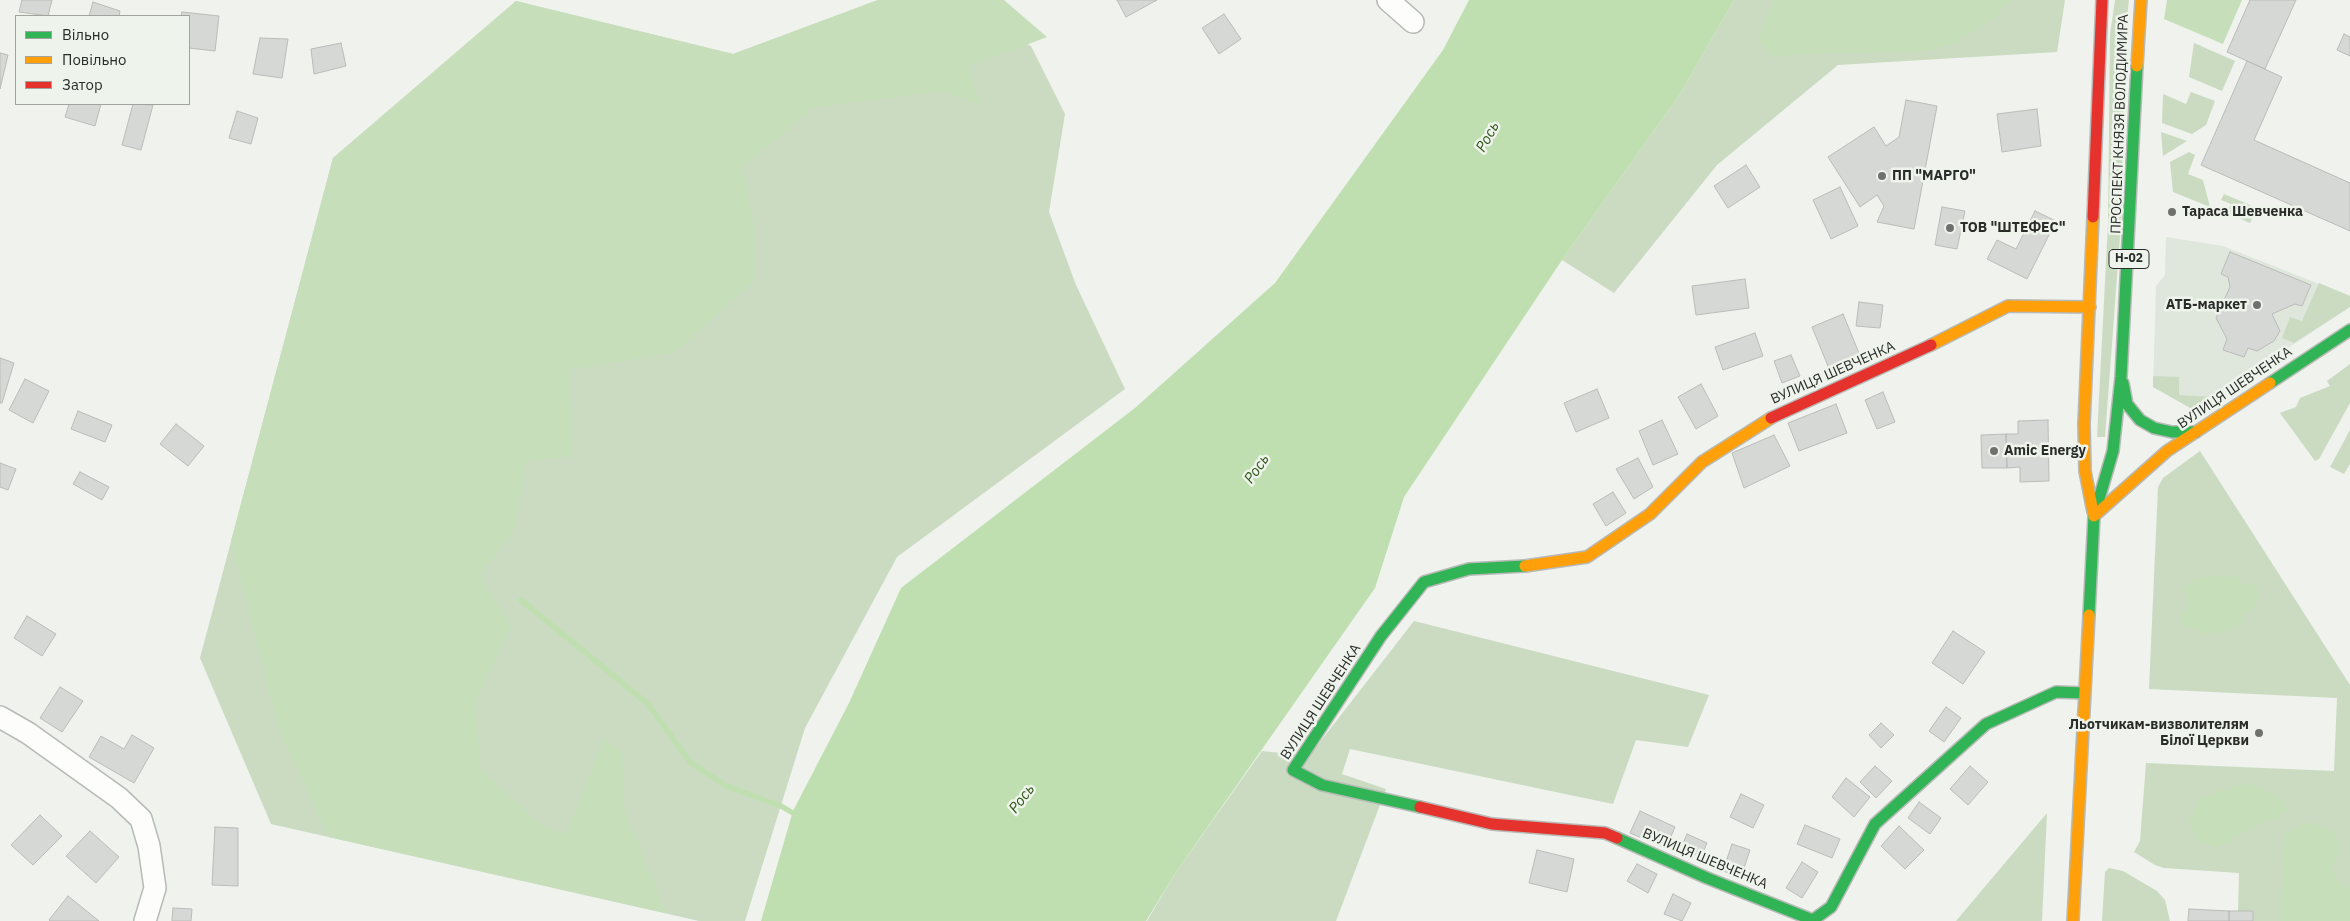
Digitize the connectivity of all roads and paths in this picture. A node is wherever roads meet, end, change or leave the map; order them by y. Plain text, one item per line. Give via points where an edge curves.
1 (1388, 0) edge
2 (2102, 0) edge
3 (2141, 0) edge
4 (1412, 22) dead end
5 (2090, 307) junction
6 (2350, 330) edge
7 (2121, 376) junction
8 (2196, 432) junction
9 (2094, 516) junction
10 (2084, 693) junction
11 (0, 717) edge
12 (155, 888) junction
13 (145, 921) edge
14 (158, 921) edge
15 (2073, 921) edge

1 - 4 street
2 - 5 street, ПРОСПЕКТ КНЯЗЯ ВОЛОДИМИРА / Н-02
3 - 7 street, ПРОСПЕКТ КНЯЗЯ ВОЛОДИМИРА / Н-02
5 - 9 street, ПРОСПЕКТ КНЯЗЯ ВОЛОДИМИРА / Н-02 via 2084,424 2085,470
5 - 10 street, ВУЛИЦЯ ШЕВЧЕНКА via 2008,306 1929,346 1780,412 1702,462 1650,514 1587,557 1469,570 1424,582 1382,636 1293,770 1322,785 1492,824 1605,833 1813,920 1831,907 1875,824 1986,724 2056,692
6 - 8 street, ВУЛИЦЯ ШЕВЧЕНКА
7 - 8 street via 2127,404 2140,420 2154,428 2172,432
7 - 9 street, ПРОСПЕКТ КНЯЗЯ ВОЛОДИМИРА / Н-02 via 2113,451
8 - 9 street, ВУЛИЦЯ ШЕВЧЕНКА via 2167,451
9 - 10 street, ПРОСПЕКТ КНЯЗЯ ВОЛОДИМИРА / Н-02
10 - 15 street, ПРОСПЕКТ КНЯЗЯ ВОЛОДИМИРА / Н-02
11 - 12 street via 28,733 119,798 141,819
12 - 13 street
12 - 14 street

